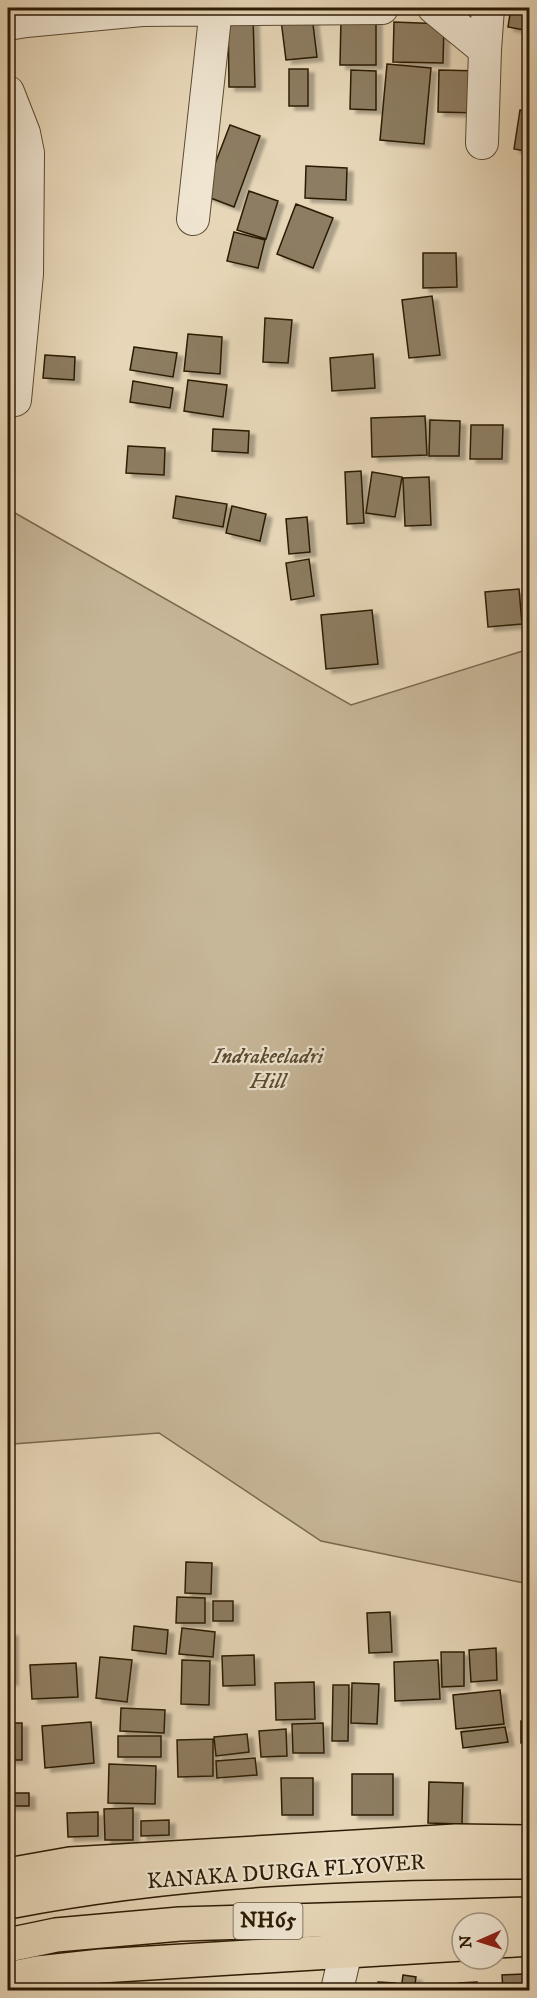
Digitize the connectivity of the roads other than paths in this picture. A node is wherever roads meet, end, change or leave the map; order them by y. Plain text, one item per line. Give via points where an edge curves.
1 (382, 8) edge
2 (434, 8) edge
3 (488, 8) edge
4 (216, 9) edge
5 (8, 24) edge
6 (485, 50) junction
7 (8, 92) edge
8 (482, 142) dead end
9 (193, 219) dead end
10 (15, 400) dead end
11 (530, 1842) edge
12 (530, 1862) edge
13 (8, 1875) edge
14 (8, 1902) edge
15 (530, 1914) edge
16 (530, 1940) edge
17 (510, 1941) edge
18 (8, 1945) edge
19 (450, 1945) edge
20 (346, 1952) junction
21 (8, 1979) edge
22 (338, 1990) edge

1 - 4 street
2 - 6 street
3 - 6 street
4 - 5 street via 142,10
4 - 9 street
6 - 8 street
7 - 10 street via 24,133 27,153 27,274
11 - 13 main road via 456,1841 70,1864
12 - 14 main road, KANAKA DURGA FLYOVER / NH65 via 262,1869 151,1880
15 - 18 main road, KANAKA DURGA FLYOVER / NH65 via 180,1924 56,1935
16 - 17 main road
19 - 20 main road
20 - 21 main road via 100,1966
20 - 22 street

